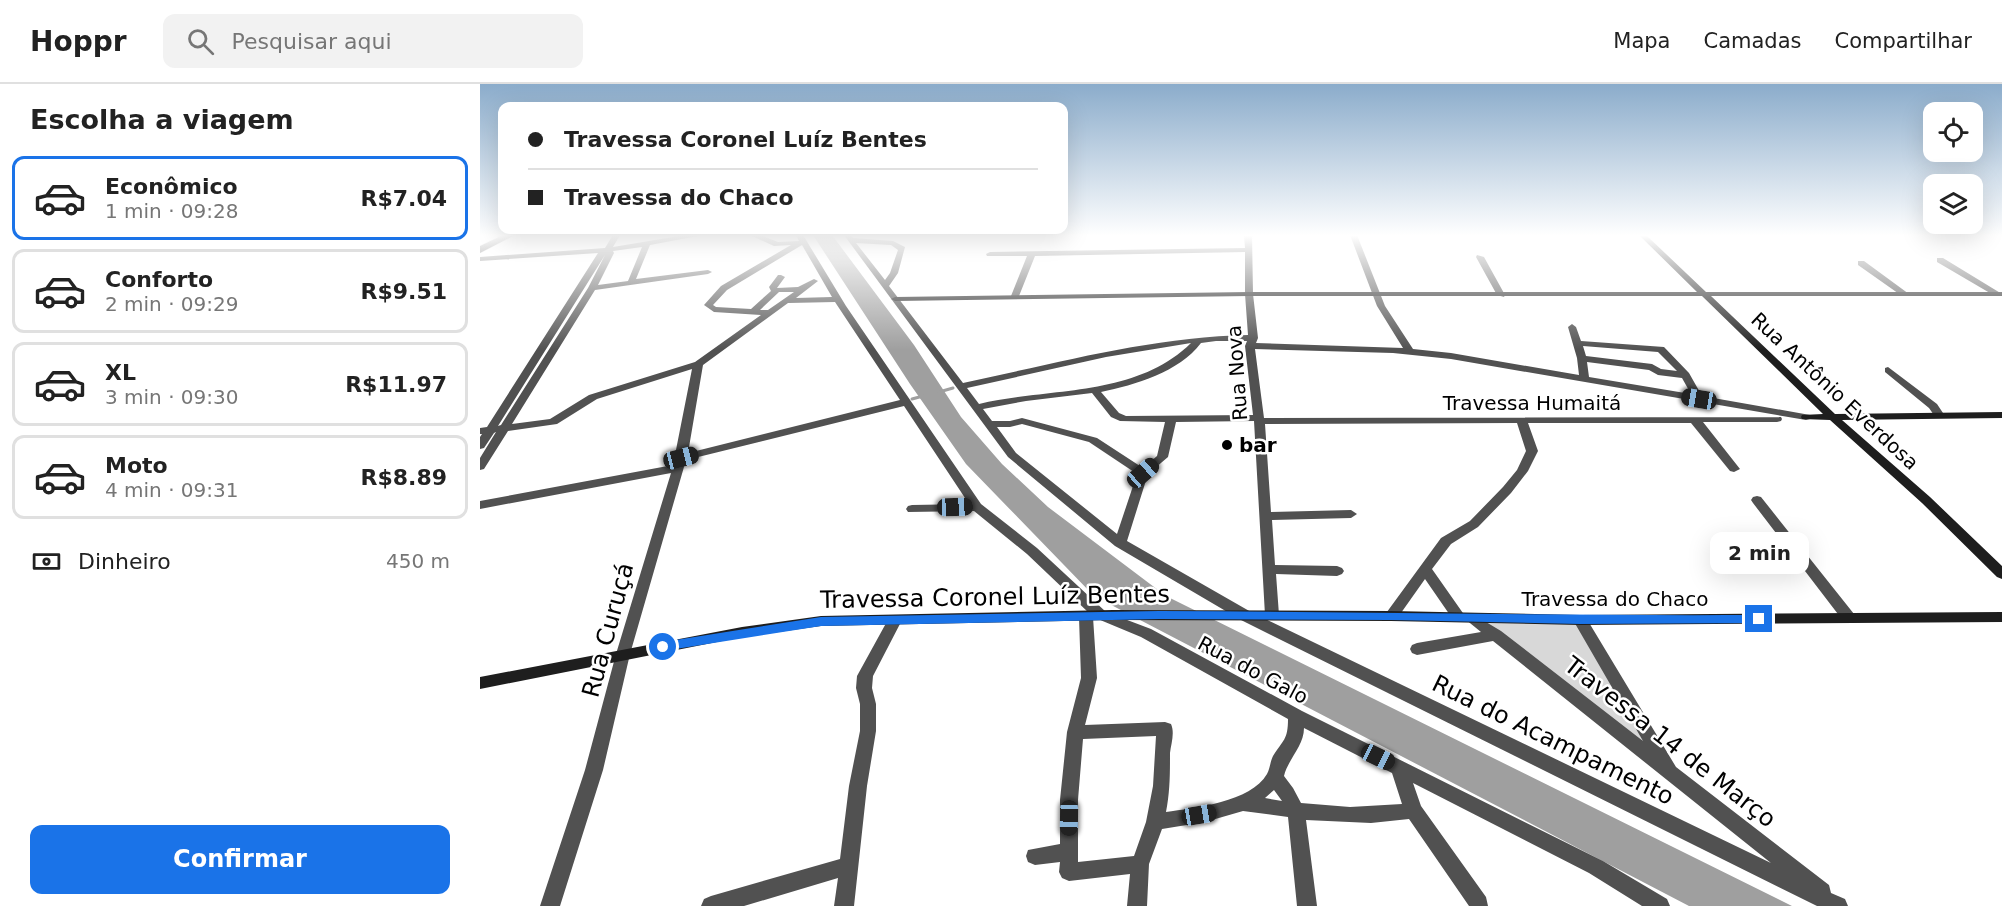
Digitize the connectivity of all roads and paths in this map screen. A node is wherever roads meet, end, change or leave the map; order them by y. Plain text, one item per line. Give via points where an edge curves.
1 (588, 273) edge
2 (600, 273) edge
3 (635, 273) edge
4 (698, 273) edge
5 (747, 273) edge
6 (822, 273) edge
7 (875, 273) edge
8 (892, 273) edge
9 (1024, 273) edge
10 (1249, 273) edge
11 (1368, 273) edge
12 (1489, 273) edge
13 (1682, 273) edge
14 (1876, 273) edge
15 (1964, 273) edge
16 (781, 277) dead end
17 (814, 281) dead end
18 (631, 283) junction
19 (886, 285) junction
20 (592, 288) junction
21 (799, 290) junction
22 (775, 291) junction
23 (1249, 294) junction
24 (1376, 294) junction
25 (1704, 294) junction
26 (1905, 294) junction
27 (2000, 294) edge
28 (1502, 295) junction
29 (1015, 296) junction
30 (895, 298) junction
31 (838, 300) junction
32 (787, 301) junction
33 (753, 312) junction
34 (770, 313) junction
35 (1572, 327) dead end
36 (1198, 340) junction
37 (1252, 342) junction
38 (1577, 343) junction
39 (1410, 351) junction
40 (1582, 358) junction
41 (698, 363) junction
42 (1888, 370) dead end
43 (1686, 375) junction
44 (1585, 380) junction
45 (962, 386) junction
46 (1094, 390) junction
47 (1699, 399) junction
48 (906, 402) junction
49 (976, 408) junction
50 (2002, 415) edge
51 (1940, 416) junction
52 (1806, 417) junction
53 (1833, 417) junction
54 (1171, 419) junction
55 (1258, 420) junction
56 (1695, 420) junction
57 (1522, 421) junction
58 (988, 424) junction
59 (506, 428) junction
60 (486, 431) edge
61 (480, 446) edge
62 (679, 463) junction
63 (480, 467) edge
64 (1734, 469) dead end
65 (1143, 473) junction
66 (1757, 500) dead end
67 (480, 505) edge
68 (977, 507) junction
69 (912, 509) dead end
70 (1351, 514) dead end
71 (1265, 516) junction
72 (1120, 543) junction
73 (1269, 569) junction
74 (1426, 570) junction
75 (1337, 571) dead end
76 (2002, 574) edge
77 (1228, 615) joint
78 (1272, 615) junction
79 (1100, 616) junction
80 (1246, 616) junction
81 (1391, 616) junction
82 (1465, 617) junction
83 (2002, 617) edge
84 (1849, 618) junction
85 (895, 620) junction
86 (1580, 620) junction
87 (1496, 634) junction
88 (1417, 650) dead end
89 (623, 654) junction
90 (480, 683) edge
91 (1296, 716) junction
92 (1075, 732) junction
93 (1399, 767) junction
94 (1673, 776) junction
95 (1275, 778) junction
96 (1243, 803) junction
97 (1413, 810) junction
98 (1296, 811) junction
99 (1155, 822) junction
100 (1068, 852) junction
101 (1035, 856) dead end
102 (1140, 864) junction
103 (848, 866) junction
104 (1479, 904) dead end
105 (550, 906) edge
106 (711, 906) edge
107 (844, 906) edge
108 (1137, 906) edge
109 (1307, 906) edge
110 (1660, 906) edge
111 (1839, 906) edge

1 - 60 street
2 - 20 street
3 - 18 street
4 - 18 street
5 - 33 street via 724,288 709,302 709,307
6 - 31 street, Rua do Galo
7 - 19 street, Rua do Acampamento
8 - 19 street
9 - 29 street
10 - 23 street, Rua Nova
11 - 24 street
12 - 28 street
13 - 25 street, Rua Antônio Everdosa
14 - 26 street
15 - 27 street
16 - 22 street via 773,287
17 - 21 street
18 - 20 street
19 - 30 street, Rua do Acampamento
20 - 59 street
21 - 22 street
21 - 32 street
22 - 33 street
23 - 24 street
23 - 29 street
23 - 37 street, Rua Nova
24 - 28 street
24 - 39 street
25 - 26 street
25 - 28 street
25 - 53 street, Rua Antônio Everdosa
26 - 27 street
29 - 30 street
30 - 45 street, Rua do Acampamento
31 - 32 street
31 - 48 street, Rua do Galo
32 - 34 street
33 - 34 street
34 - 41 street
35 - 38 street
36 - 37 street
36 - 45 street
36 - 46 street via 1193,348 1159,371
37 - 39 street
37 - 55 street, Rua Nova
38 - 40 street
38 - 43 street via 1661,349
39 - 44 street
40 - 43 street
40 - 44 street
41 - 59 street via 593,397 559,419
41 - 62 street, Rua Curuçá
42 - 51 street
43 - 47 street
44 - 47 street
45 - 49 street, Rua do Acampamento
46 - 49 street via 1008,399
46 - 54 street, Travessa Humaitá via 1118,417
47 - 52 street
48 - 62 street
48 - 68 street, Rua do Galo
49 - 58 street, Rua do Acampamento
50 - 51 street
51 - 53 street
52 - 53 street
52 - 56 street, Travessa Humaitá
53 - 76 street, Rua Antônio Everdosa
54 - 55 street, Travessa Humaitá
54 - 65 street via 1162,457
55 - 57 street, Travessa Humaitá
55 - 71 street, Rua Nova
56 - 57 street, Travessa Humaitá
56 - 64 street
57 - 74 street via 1532,451 1522,471 1492,508 1446,541
58 - 65 street via 1022,421 1076,434 1093,440
58 - 72 street, Rua do Acampamento via 1016,458
59 - 60 street
59 - 63 street
60 - 61 street
62 - 67 street
62 - 89 street, Rua Curuçá
65 - 72 street
66 - 84 street
68 - 69 street
68 - 79 street, Rua do Galo via 1032,551
70 - 71 street
71 - 73 street, Rua Nova
72 - 80 street, Rua do Acampamento
73 - 75 street
73 - 78 street, Rua Nova
74 - 81 street
74 - 82 street
77 - 79 street, Travessa Coronel Luíz Bentes
77 - 80 street, Travessa do Chaco
78 - 80 street, Travessa do Chaco
78 - 81 street, Travessa do Chaco
79 - 85 street, Travessa Coronel Luíz Bentes
79 - 91 street, Rua do Galo via 1146,633
79 - 92 street
80 - 111 street, Rua do Acampamento
81 - 82 street, Travessa do Chaco
82 - 86 street, Travessa do Chaco
82 - 87 street, Travessa 14 de Março
83 - 84 street, Travessa do Chaco
84 - 86 street, Travessa do Chaco
85 - 89 street, Travessa Coronel Luíz Bentes via 821,621
85 - 103 street via 865,676 868,731
86 - 94 street
87 - 88 street
87 - 94 street, Travessa 14 de Março
89 - 90 street, Travessa Coronel Luíz Bentes
89 - 105 street, Rua Curuçá via 594,770
91 - 93 street, Rua do Galo
91 - 95 street via 1296,737 1279,762
92 - 99 street via 1165,729 1162,786
92 - 100 street
93 - 97 street
93 - 110 street, Rua do Galo via 1596,867
94 - 111 street, Travessa 14 de Março
95 - 96 street via 1260,795
95 - 98 street
96 - 98 street
96 - 99 street
97 - 98 street via 1386,815
97 - 104 street
98 - 109 street
99 - 102 street
100 - 101 street
100 - 102 street via 1069,872
102 - 108 street
103 - 106 street
103 - 107 street

